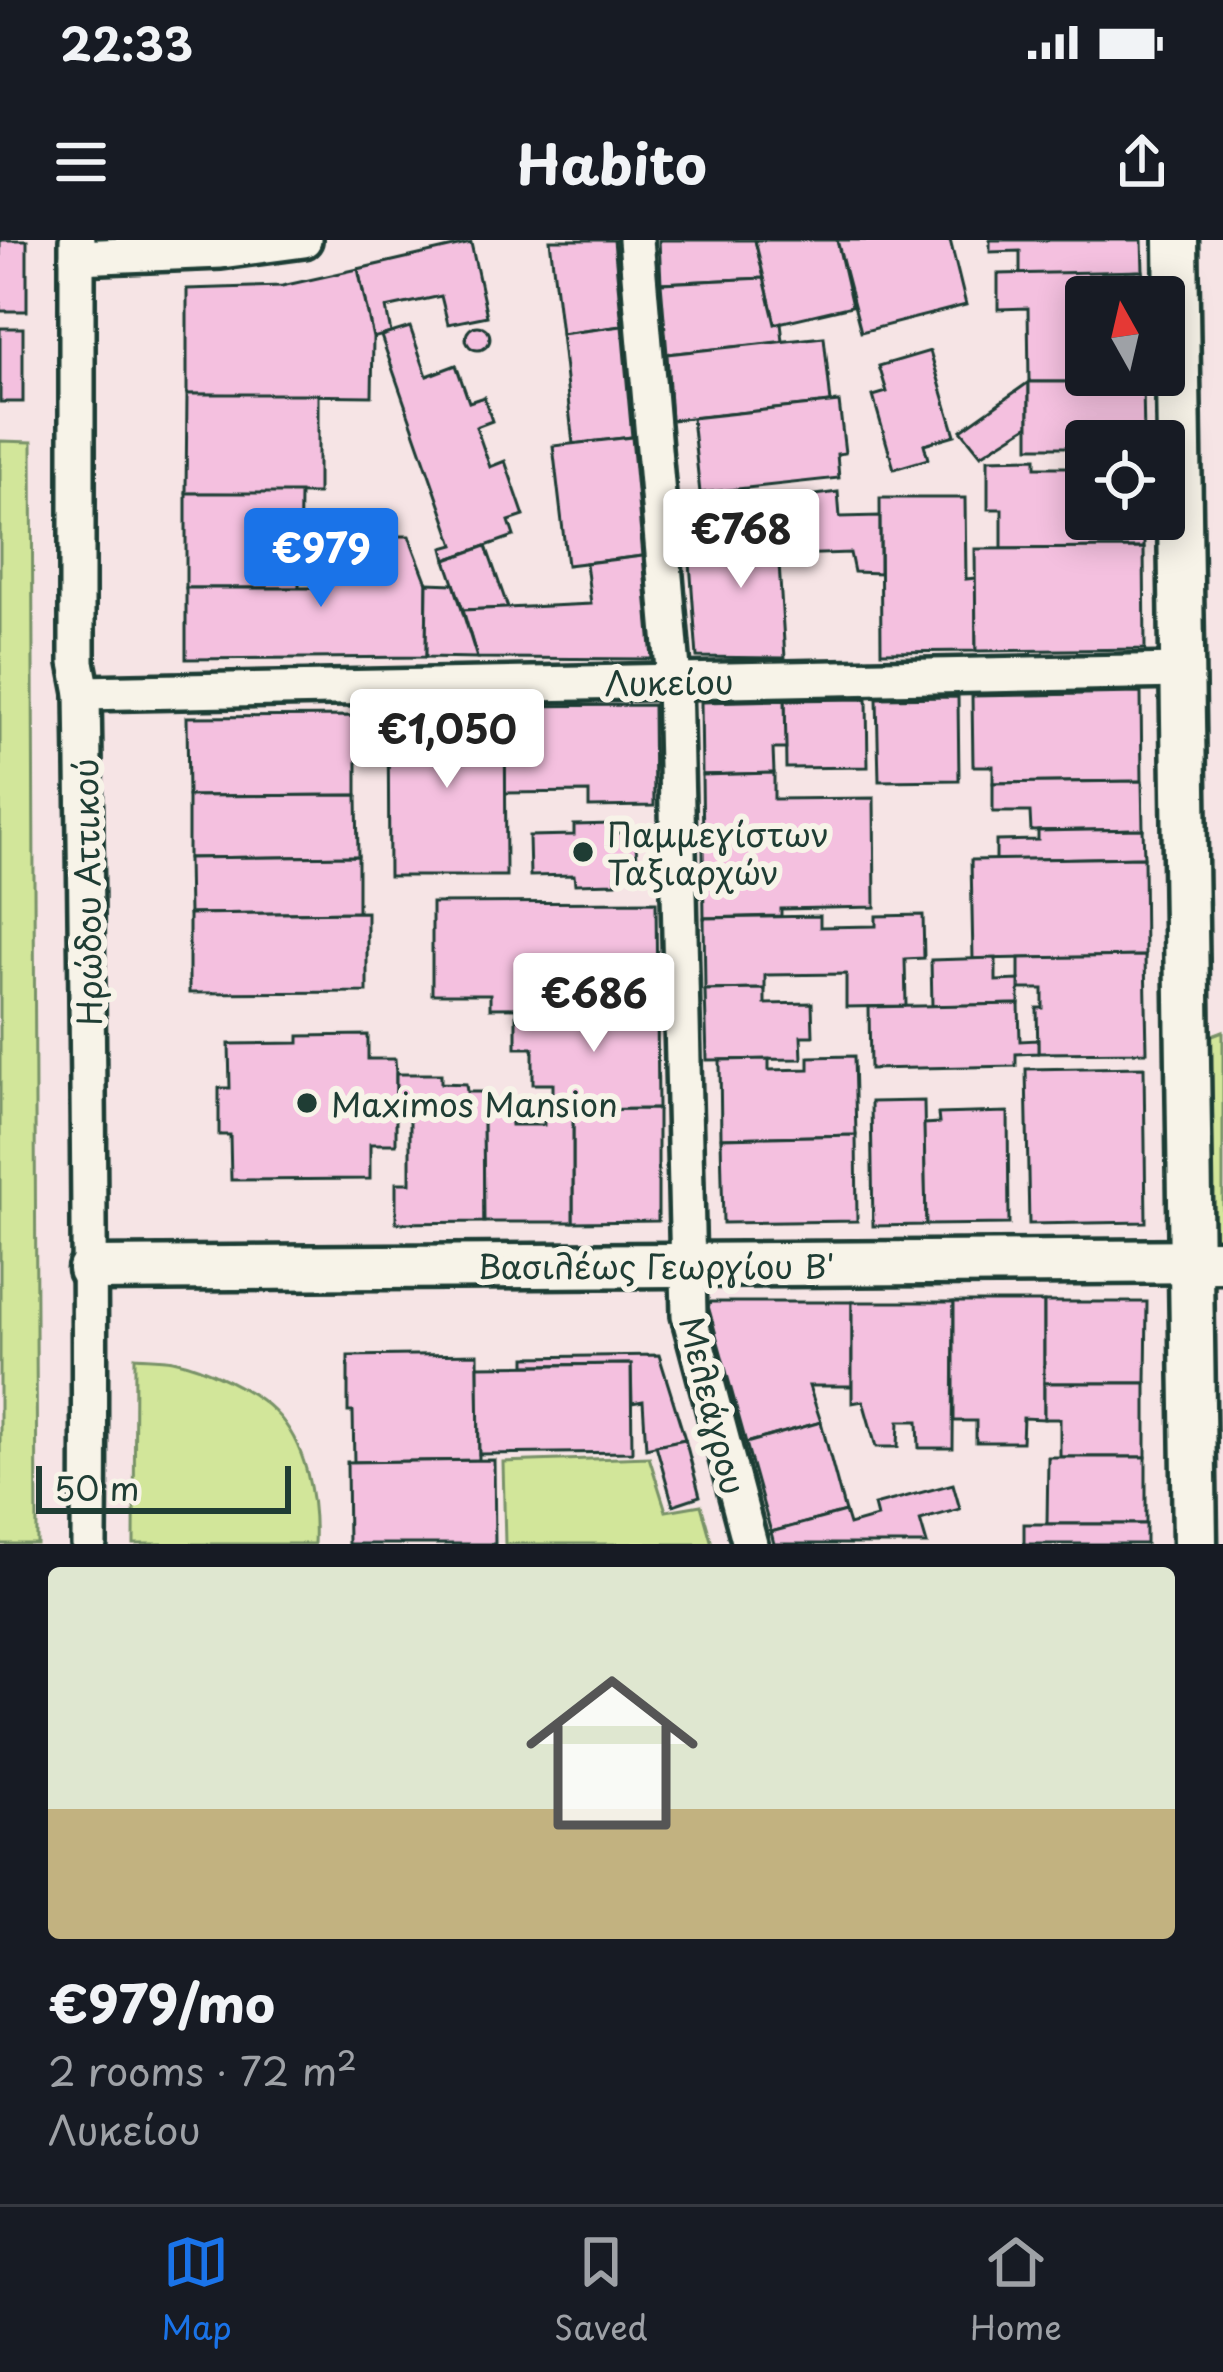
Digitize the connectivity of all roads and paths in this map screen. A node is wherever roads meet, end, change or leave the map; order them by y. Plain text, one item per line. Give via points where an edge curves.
1 (304, 240) edge
2 (636, 240) edge
3 (1176, 240) edge
4 (77, 249) edge
5 (1182, 671) junction
6 (674, 681) junction
7 (83, 692) junction
8 (1207, 1260) edge
9 (686, 1265) junction
10 (90, 1269) junction
11 (88, 1544) edge
12 (750, 1544) edge
13 (1195, 1544) edge

1 - 4 street via 221,251
2 - 6 street, Μελεάγρου
3 - 5 street
4 - 7 street, Ηρώδου Αττικού via 76,662
5 - 6 street, Λυκείου
5 - 8 street
6 - 7 street, Λυκείου
6 - 9 street, Μελεάγρου
7 - 10 street, Ηρώδου Αττικού
8 - 9 street, Βασιλέως Γεωργίου Β'
8 - 13 street
9 - 10 street, Βασιλέως Γεωργίου Β'
9 - 12 street, Μελεάγρου via 689,1315
10 - 11 street, Ηρώδου Αττικού

